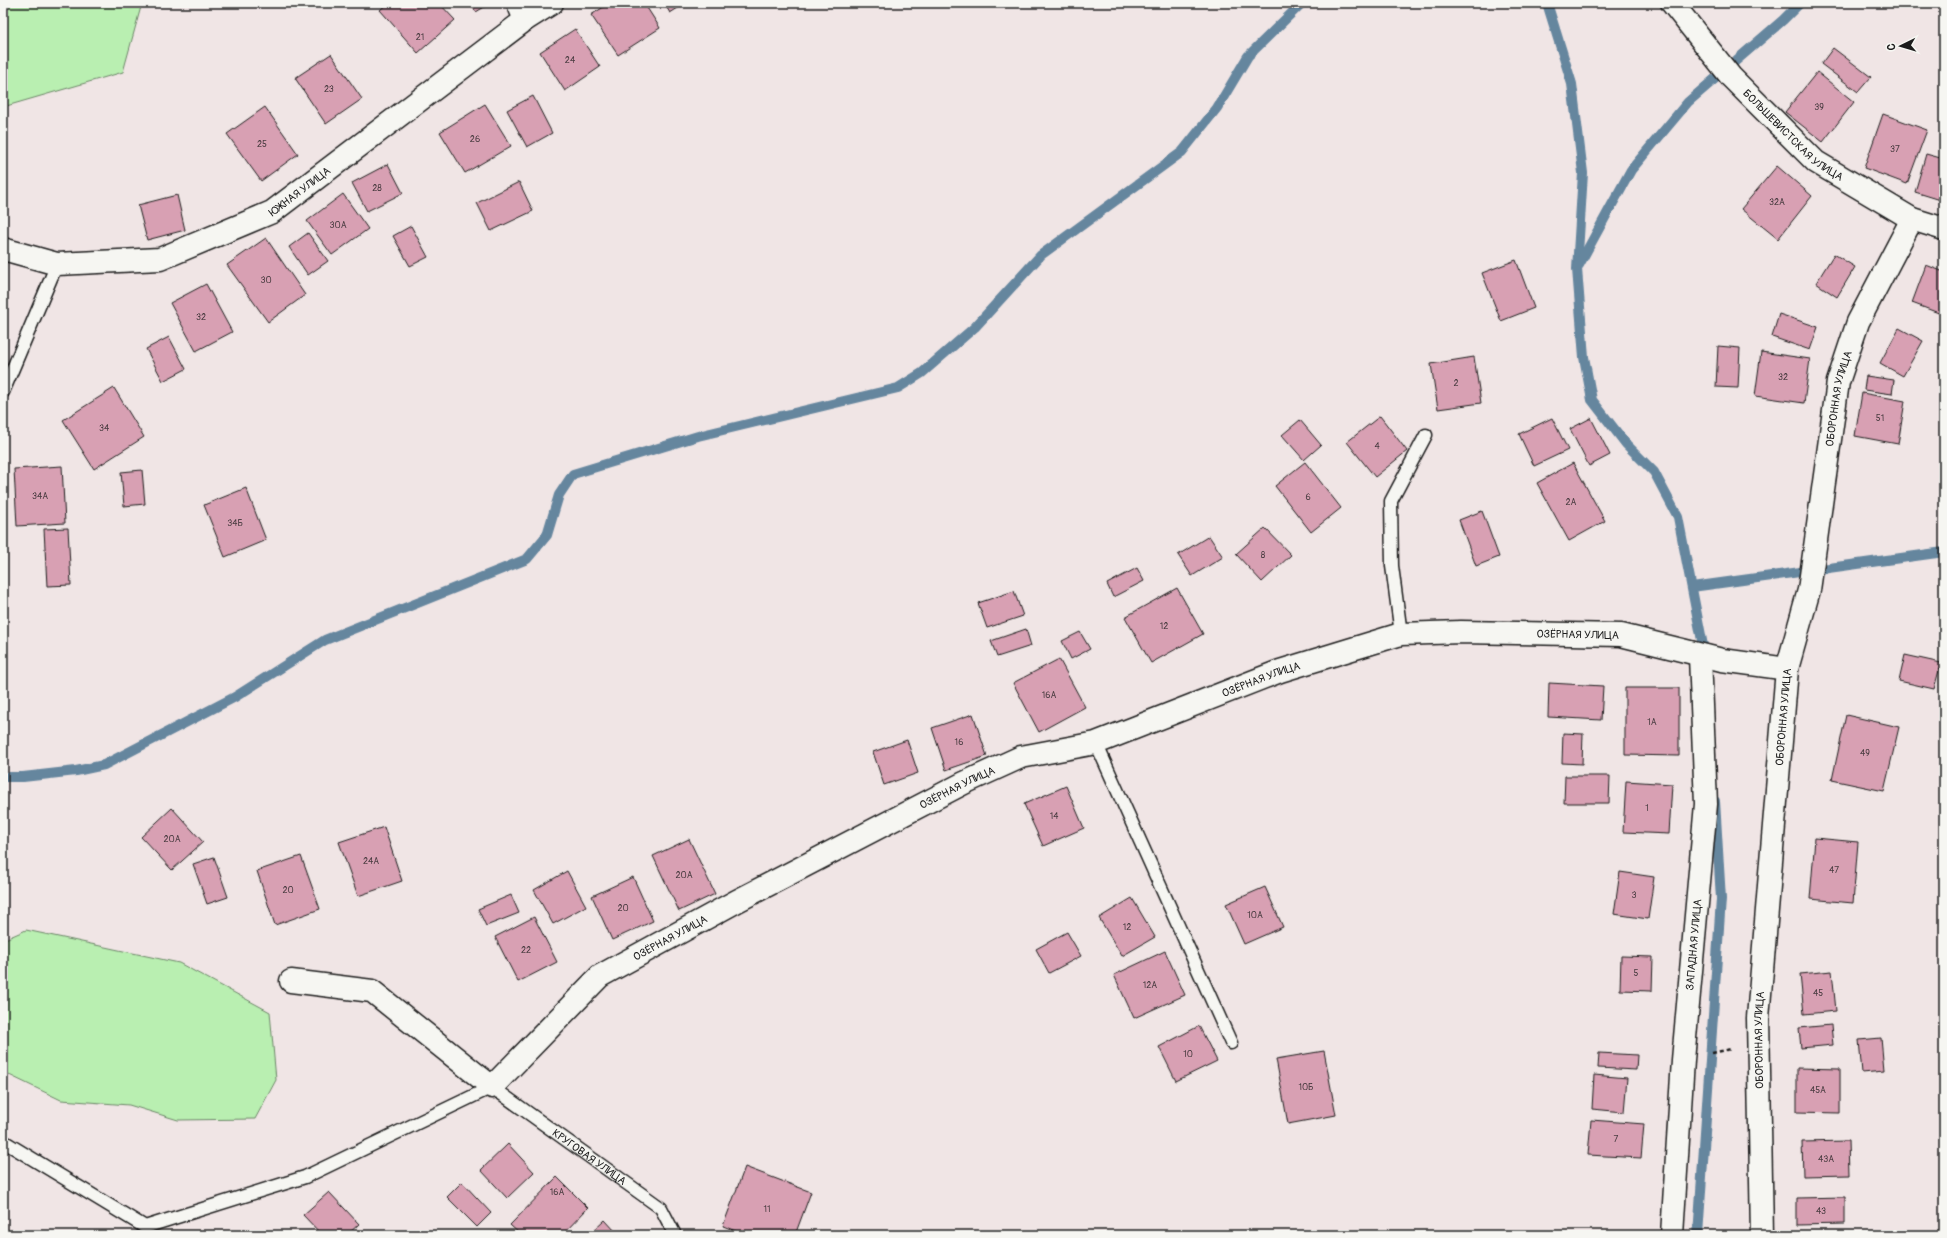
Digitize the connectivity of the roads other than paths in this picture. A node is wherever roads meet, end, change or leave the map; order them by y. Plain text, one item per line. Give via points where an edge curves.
1 (552, 3) edge
2 (1672, 3) edge
3 (522, 12) edge
4 (1912, 219) junction
5 (1944, 229) edge
6 (3, 249) edge
7 (57, 264) junction
8 (3, 392) edge
9 (1426, 435) dead end
10 (1401, 634) junction
11 (1700, 656) junction
12 (1787, 669) junction
13 (1096, 743) junction
14 (291, 981) dead end
15 (1231, 1044) dead end
16 (492, 1087) junction
17 (3, 1141) edge
18 (675, 1235) edge
19 (1672, 1235) edge
20 (1762, 1235) edge

1 - 3 street, ЮЖНАЯ УЛИЦА
2 - 4 street, БОЛЬШЕВИСТСКАЯ УЛИЦА via 1731,77 1816,162
3 - 7 street, ЮЖНАЯ УЛИЦА via 272,212 160,259
4 - 5 street, БОЛЬШЕВИСТСКАЯ УЛИЦА
4 - 12 street, ОБОРОННАЯ УЛИЦА via 1858,322 1838,382 1809,590
6 - 7 street, ЮЖНАЯ УЛИЦА
7 - 8 lane
9 - 10 lane via 1391,501 1392,566
10 - 11 street, ОЗЁРНАЯ УЛИЦА via 1461,632 1621,635
10 - 13 street, ОЗЁРНАЯ УЛИЦА via 1280,672
11 - 12 street, ОЗЁРНАЯ УЛИЦА
11 - 19 street, ЗАПАДНАЯ УЛИЦА via 1706,804 1683,1060
12 - 20 street, ОБОРОННАЯ УЛИЦА via 1758,1018
13 - 15 lane
13 - 16 street, ОЗЁРНАЯ УЛИЦА via 1021,757 964,783 737,901 600,976
14 - 16 street via 372,991
16 - 17 lane via 305,1177 145,1227
16 - 18 lane, КРУГОВАЯ УЛИЦА via 661,1208

